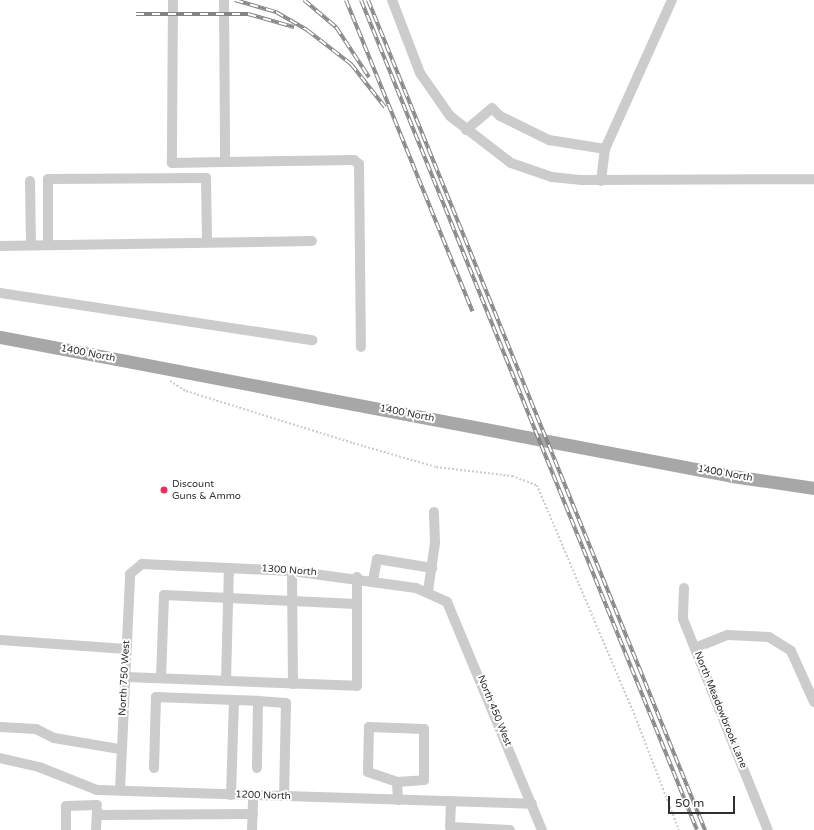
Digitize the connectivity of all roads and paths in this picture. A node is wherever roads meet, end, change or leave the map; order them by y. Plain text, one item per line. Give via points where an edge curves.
1 (173, 0) edge
2 (224, 0) edge
3 (392, 0) edge
4 (672, 0) edge
5 (466, 130) junction
6 (605, 149) junction
7 (226, 162) junction
8 (814, 178) edge
9 (30, 181) dead end
10 (601, 181) junction
11 (312, 241) dead end
12 (207, 242) junction
13 (48, 245) junction
14 (0, 246) edge
15 (31, 246) junction
16 (0, 293) edge
17 (0, 337) edge
18 (312, 340) dead end
19 (362, 347) dead end
20 (168, 380) dead end
21 (814, 488) edge
22 (434, 512) dead end
23 (135, 568) joint
24 (229, 568) junction
25 (432, 568) junction
26 (292, 571) junction
27 (357, 577) junction
28 (373, 580) junction
29 (684, 588) dead end
30 (428, 591) junction
31 (440, 597) joint
32 (230, 598) junction
33 (294, 602) junction
34 (357, 604) junction
35 (0, 640) edge
36 (695, 648) junction
37 (126, 649) junction
38 (126, 677) junction
39 (161, 678) junction
40 (226, 680) junction
41 (293, 684) junction
42 (234, 700) junction
43 (258, 701) junction
44 (814, 702) edge
45 (0, 727) edge
46 (120, 749) junction
47 (0, 758) edge
48 (154, 768) dead end
49 (257, 768) dead end
50 (397, 782) junction
51 (97, 790) junction
52 (120, 790) junction
53 (231, 795) junction
54 (253, 796) junction
55 (284, 796) junction
56 (398, 800) junction
57 (450, 801) junction
58 (532, 804) junction
59 (97, 810) junction
60 (252, 814) junction
61 (66, 830) edge
62 (96, 830) edge
63 (252, 830) edge
64 (510, 830) edge
65 (542, 830) edge
66 (679, 830) edge
67 (768, 830) edge

1 - 7 street via 172,163
2 - 7 street
3 - 5 street via 420,72 450,116
4 - 6 street
5 - 6 street via 492,108 500,116 549,140
5 - 10 street via 511,163 552,178
6 - 10 street
7 - 19 street via 354,160 359,164
8 - 10 street
9 - 15 street
11 - 12 street
12 - 13 street
12 - 13 street via 206,178 48,179
13 - 15 street
14 - 15 street
16 - 18 street
17 - 21 main road, 1400 North via 577,447
20 - 66 path via 186,391 436,467 512,476 537,485 637,721
22 - 25 street
23 - 24 street, 1300 North via 150,564
23 - 37 street, North 750 West via 128,580
24 - 26 street, 1300 North
24 - 32 street
25 - 28 street via 378,559
25 - 30 street
26 - 27 street, 1300 North
26 - 33 street
27 - 28 street, 1300 North
27 - 34 street
28 - 30 street, 1300 North
29 - 36 street, North Meadowbrook Lane via 683,619
30 - 31 street, 1300 North
31 - 58 street, North 450 West via 457,619
32 - 33 street
32 - 39 street via 164,595
32 - 40 street
33 - 34 street
33 - 41 street
34 - 41 street via 356,686
35 - 37 street
36 - 44 street via 728,635 769,637 780,642 799,664
36 - 67 street, North Meadowbrook Lane
37 - 38 street, North 750 West
38 - 39 street
38 - 46 street, North 750 West
39 - 40 street
40 - 41 street
42 - 43 street
42 - 48 street via 156,697
42 - 53 street
43 - 49 street
43 - 55 street via 286,702
45 - 46 street via 36,729 54,738
46 - 52 street, North 750 West
47 - 51 street, 1200 North via 39,767
50 - 50 street via 368,772 369,727 424,729 424,780
50 - 56 street
51 - 52 street, 1200 North
51 - 59 street
52 - 53 street, 1200 North
53 - 54 street, 1200 North
54 - 55 street, 1200 North
54 - 60 street
55 - 56 street, 1200 North
56 - 57 street, 1200 North
57 - 58 street, 1200 North
57 - 64 street via 450,827
58 - 65 street, North 450 West
59 - 60 street
59 - 61 street via 66,806
59 - 62 street
60 - 63 street

